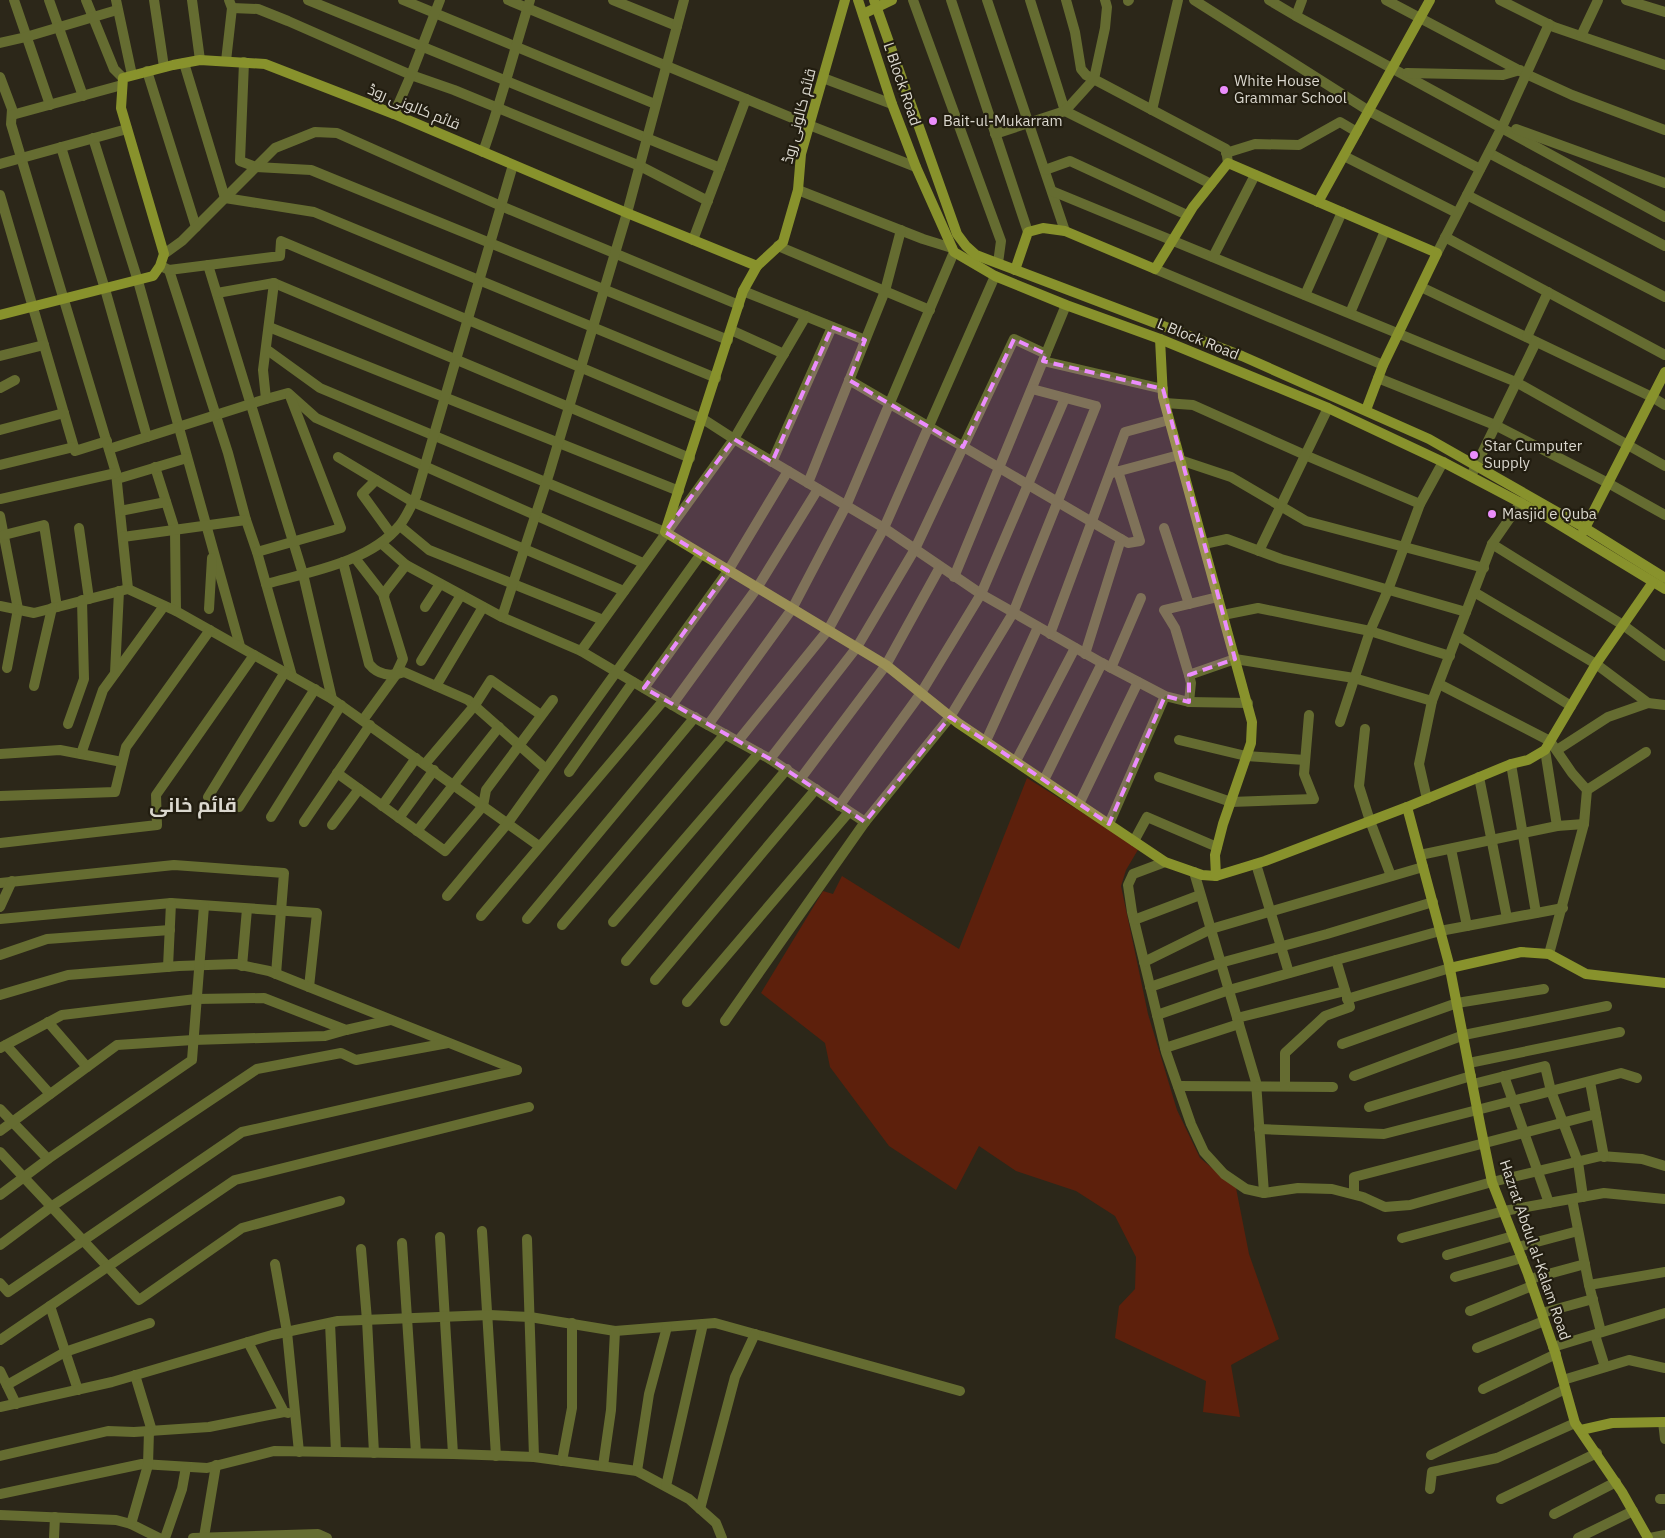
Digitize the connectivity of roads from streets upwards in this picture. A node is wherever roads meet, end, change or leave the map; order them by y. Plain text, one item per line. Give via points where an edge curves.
1 (14, 0) edge
2 (49, 0) edge
3 (86, 0) edge
4 (154, 0) edge
5 (192, 0) edge
6 (308, 0) edge
7 (403, 0) edge
8 (440, 0) edge
9 (508, 0) edge
10 (612, 0) edge
11 (684, 0) edge
12 (845, 0) edge
13 (858, 0) edge
14 (892, 0) edge
15 (913, 0) edge
16 (951, 0) edge
17 (987, 0) edge
18 (1030, 0) edge
19 (1066, 0) edge
20 (1105, 0) edge
21 (1178, 0) edge
22 (1194, 0) edge
23 (1269, 0) edge
24 (1302, 0) edge
25 (1386, 0) edge
26 (1430, 0) edge
27 (1500, 0) edge
28 (1598, 0) edge
29 (1626, 0) edge
30 (231, 4) edge
31 (529, 4) edge
32 (875, 4) edge
33 (116, 5) edge
34 (1665, 12) edge
35 (435, 13) junction
36 (863, 14) junction
37 (1296, 16) junction
38 (92, 17) junction
39 (1420, 17) junction
40 (1549, 24) junction
41 (677, 26) junction
42 (59, 27) junction
43 (1581, 36) junction
44 (26, 37) junction
45 (0, 44) edge
46 (421, 46) junction
47 (516, 46) junction
48 (200, 60) junction
49 (226, 61) junction
50 (244, 62) junction
51 (184, 63) junction
52 (666, 65) junction
53 (1665, 65) edge
54 (164, 67) junction
55 (1393, 67) junction
56 (147, 71) junction
57 (1523, 72) junction
58 (1403, 73) junction
59 (411, 75) junction
60 (0, 77) edge
61 (823, 78) junction
62 (126, 79) junction
63 (1094, 79) junction
64 (505, 81) junction
65 (83, 96) junction
66 (746, 99) junction
67 (655, 104) junction
68 (892, 104) junction
69 (50, 105) junction
70 (499, 108) junction
71 (1152, 110) junction
72 (1065, 111) junction
73 (1369, 111) junction
74 (394, 114) junction
75 (12, 115) junction
76 (1029, 123) junction
77 (810, 125) junction
78 (1502, 126) junction
79 (127, 129) junction
80 (1665, 130) edge
81 (1357, 132) junction
82 (995, 134) junction
83 (93, 138) junction
84 (646, 139) junction
85 (61, 147) junction
86 (484, 152) junction
87 (1489, 152) junction
88 (1344, 156) junction
89 (22, 158) junction
90 (1227, 158) junction
91 (0, 164) edge
92 (513, 165) junction
93 (640, 166) junction
94 (256, 167) junction
95 (916, 167) junction
96 (720, 168) junction
97 (1480, 169) junction
98 (1045, 170) junction
99 (1255, 175) junction
100 (1665, 183) edge
101 (1211, 184) junction
102 (798, 190) junction
103 (1052, 191) junction
104 (0, 195) edge
105 (1467, 195) junction
106 (225, 198) junction
107 (708, 201) junction
108 (1318, 202) junction
109 (501, 206) junction
110 (1342, 212) junction
111 (627, 213) junction
112 (1458, 213) junction
113 (1187, 215) junction
114 (1665, 217) edge
115 (196, 227) junction
116 (901, 230) junction
117 (1065, 230) junction
118 (1385, 231) junction
119 (1028, 232) junction
120 (1445, 237) junction
121 (693, 240) junction
122 (1172, 240) junction
123 (490, 244) junction
124 (778, 246) junction
125 (1665, 246) edge
126 (953, 250) junction
127 (614, 253) junction
128 (1437, 253) junction
129 (164, 254) junction
130 (1213, 257) junction
131 (998, 262) junction
132 (208, 265) junction
133 (757, 266) junction
134 (165, 268) junction
135 (1155, 269) junction
136 (1015, 270) junction
137 (995, 276) junction
138 (479, 280) junction
139 (138, 281) junction
140 (274, 283) junction
141 (1421, 287) junction
142 (105, 289) junction
143 (603, 290) junction
144 (743, 291) junction
145 (885, 291) junction
146 (1548, 292) junction
147 (217, 293) junction
148 (1305, 295) junction
149 (1665, 297) edge
150 (65, 300) junction
151 (739, 305) junction
152 (1066, 305) junction
153 (33, 308) junction
154 (930, 310) junction
155 (1350, 313) junction
156 (0, 315) edge
157 (806, 316) junction
158 (468, 320) junction
159 (592, 326) junction
160 (269, 327) junction
161 (832, 327) junction
162 (1399, 332) junction
163 (729, 335) junction
164 (1160, 339) junction
165 (865, 340) junction
166 (1532, 340) junction
167 (44, 345) junction
168 (266, 349) junction
169 (784, 354) junction
170 (1665, 354) edge
171 (0, 356) edge
172 (1045, 357) junction
173 (456, 359) junction
174 (1382, 366) junction
175 (580, 367) junction
176 (1665, 372) edge
177 (716, 378) junction
178 (1378, 378) junction
179 (15, 380) dead end
180 (849, 380) junction
181 (1516, 382) junction
182 (0, 388) edge
183 (1032, 389) junction
184 (1163, 389) junction
185 (288, 393) junction
186 (445, 397) junction
187 (1652, 397) junction
188 (1065, 398) junction
189 (266, 399) junction
190 (1165, 403) junction
191 (250, 404) junction
192 (890, 404) junction
193 (1665, 405) edge
194 (569, 406) junction
195 (1328, 408) junction
196 (1366, 410) junction
197 (64, 413) junction
198 (217, 416) junction
199 (703, 419) junction
200 (1170, 420) junction
201 (929, 426) junction
202 (1495, 426) junction
203 (179, 428) junction
204 (0, 430) edge
205 (434, 436) junction
206 (147, 437) junction
207 (734, 439) junction
208 (558, 442) junction
209 (1628, 444) junction
210 (108, 445) junction
211 (74, 447) junction
212 (963, 447) junction
213 (1305, 455) junction
214 (338, 457) dead end
215 (1180, 457) junction
216 (187, 458) junction
217 (690, 458) junction
218 (772, 462) junction
219 (1444, 462) junction
220 (0, 465) edge
221 (425, 466) junction
222 (1476, 466) junction
223 (1665, 466) edge
224 (155, 467) junction
225 (999, 468) junction
226 (788, 471) junction
227 (1114, 472) junction
228 (116, 476) junction
229 (1472, 476) junction
230 (376, 480) junction
231 (546, 482) junction
232 (808, 483) junction
233 (1608, 483) junction
234 (1028, 484) junction
235 (818, 489) junction
236 (679, 490) junction
237 (0, 499) edge
238 (166, 502) junction
239 (413, 502) junction
240 (1058, 502) junction
241 (1520, 502) junction
242 (1420, 504) junction
243 (846, 506) junction
244 (1280, 506) junction
245 (120, 511) junction
246 (535, 515) junction
247 (0, 516) edge
248 (1665, 516) edge
249 (246, 520) junction
250 (1092, 522) junction
251 (207, 526) junction
252 (400, 526) junction
253 (79, 528) dead end
254 (884, 528) junction
255 (1164, 528) dead end
256 (175, 530) junction
257 (666, 532) junction
258 (1582, 533) junction
259 (391, 534) junction
260 (4, 535) junction
261 (123, 537) junction
262 (1121, 539) junction
263 (293, 542) junction
264 (381, 543) junction
265 (1204, 544) junction
266 (1492, 544) junction
267 (1404, 547) junction
268 (524, 549) junction
269 (915, 549) junction
270 (213, 550) junction
271 (1259, 551) junction
272 (257, 552) junction
273 (701, 554) junction
274 (355, 558) junction
275 (343, 562) junction
276 (644, 563) junction
277 (406, 565) junction
278 (940, 567) junction
279 (1484, 568) junction
280 (728, 571) junction
281 (302, 574) junction
282 (954, 576) junction
283 (1665, 578) edge
284 (1654, 582) junction
285 (266, 584) junction
286 (440, 584) junction
287 (512, 584) junction
288 (757, 588) junction
289 (1665, 589) edge
290 (123, 590) junction
291 (1388, 590) junction
292 (624, 591) junction
293 (1474, 592) junction
294 (981, 594) junction
295 (461, 595) junction
296 (384, 597) junction
297 (1218, 597) junction
298 (1141, 598) dead end
299 (86, 600) junction
300 (1189, 604) junction
301 (0, 606) edge
302 (164, 606) junction
303 (55, 607) junction
304 (425, 607) dead end
305 (482, 607) junction
306 (18, 609) junction
307 (792, 609) junction
308 (209, 610) dead end
309 (176, 612) junction
310 (1466, 612) junction
311 (1013, 613) junction
312 (1223, 615) junction
313 (502, 617) junction
314 (603, 620) junction
315 (1623, 625) junction
316 (1038, 627) junction
317 (210, 630) junction
318 (828, 630) junction
319 (1370, 631) junction
320 (1050, 634) junction
321 (1458, 636) junction
322 (240, 646) junction
323 (857, 648) junction
324 (1075, 648) junction
325 (581, 651) junction
326 (254, 654) junction
327 (1085, 654) junction
328 (1450, 656) junction
329 (1665, 656) edge
330 (1235, 658) junction
331 (421, 661) dead end
332 (1102, 663) junction
333 (1596, 664) junction
334 (886, 665) junction
335 (6, 668) dead end
336 (1112, 668) junction
337 (616, 672) junction
338 (115, 674) junction
339 (289, 674) junction
340 (1189, 674) junction
341 (395, 676) junction
342 (1354, 678) junction
343 (633, 682) junction
344 (1138, 682) junction
345 (1439, 684) junction
346 (34, 686) dead end
347 (436, 686) junction
348 (644, 688) junction
349 (315, 689) junction
350 (921, 693) junction
351 (1165, 696) junction
352 (332, 698) junction
353 (553, 700) dead end
354 (1432, 701) junction
355 (668, 702) junction
356 (1189, 702) junction
357 (1248, 703) junction
358 (1648, 703) junction
359 (341, 705) junction
360 (475, 705) junction
361 (1665, 705) edge
362 (1571, 706) junction
363 (541, 715) junction
364 (1309, 715) dead end
365 (695, 717) junction
366 (950, 717) junction
367 (1340, 722) dead end
368 (366, 723) junction
369 (68, 724) dead end
370 (708, 725) junction
371 (499, 727) junction
372 (1365, 729) dead end
373 (725, 734) junction
374 (1179, 740) dead end
375 (738, 741) junction
376 (986, 741) junction
377 (519, 744) junction
378 (1547, 746) junction
379 (1557, 750) junction
380 (1646, 752) dead end
381 (759, 753) junction
382 (0, 754) edge
383 (81, 754) junction
384 (1246, 756) junction
385 (770, 759) junction
386 (420, 760) junction
387 (1305, 760) junction
388 (1016, 761) junction
389 (122, 762) junction
390 (1511, 764) junction
391 (546, 769) junction
392 (787, 769) junction
393 (434, 770) junction
394 (569, 772) dead end
395 (337, 774) junction
396 (1159, 777) dead end
397 (1479, 777) junction
398 (801, 778) junction
399 (1044, 780) junction
400 (454, 784) junction
401 (359, 789) junction
402 (816, 789) junction
403 (1587, 790) junction
404 (0, 796) edge
405 (208, 797) dead end
406 (1427, 799) junction
407 (1230, 802) junction
408 (1079, 804) junction
409 (382, 806) junction
410 (483, 806) junction
411 (239, 807) dead end
412 (1407, 807) junction
413 (844, 809) junction
414 (271, 817) dead end
415 (399, 818) junction
416 (1370, 821) junction
417 (304, 822) dead end
418 (865, 822) junction
419 (507, 824) junction
420 (1109, 824) junction
421 (1584, 824) junction
422 (332, 825) dead end
423 (1557, 826) junction
424 (417, 831) junction
425 (1524, 834) junction
426 (1491, 841) junction
427 (1134, 842) junction
428 (0, 843) edge
429 (539, 846) junction
430 (1217, 847) junction
431 (1451, 849) junction
432 (1420, 856) junction
433 (1165, 862) junction
434 (1256, 864) junction
435 (1423, 866) junction
436 (1194, 872) junction
437 (1216, 876) junction
438 (1391, 876) junction
439 (12, 881) junction
440 (0, 883) edge
441 (1200, 895) junction
442 (447, 896) dead end
443 (1432, 902) junction
444 (171, 903) junction
445 (0, 906) edge
446 (204, 906) junction
447 (1563, 908) junction
448 (247, 909) junction
449 (281, 911) junction
450 (1270, 911) junction
451 (1536, 912) junction
452 (481, 916) dead end
453 (1507, 918) junction
454 (0, 919) edge
455 (527, 919) dead end
456 (1134, 920) junction
457 (613, 922) dead end
458 (562, 925) dead end
459 (1467, 926) junction
460 (1210, 929) junction
461 (170, 930) junction
462 (1440, 931) junction
463 (1281, 947) junction
464 (1549, 954) junction
465 (0, 956) edge
466 (1336, 960) junction
467 (626, 961) dead end
468 (1144, 962) junction
469 (1220, 963) junction
470 (199, 966) junction
471 (242, 966) junction
472 (168, 967) junction
473 (1450, 968) junction
474 (1290, 973) junction
475 (276, 974) junction
476 (656, 980) dead end
477 (1665, 983) edge
478 (309, 987) junction
479 (1150, 987) junction
480 (1544, 989) dead end
481 (1229, 990) junction
482 (0, 995) edge
483 (1346, 995) junction
484 (196, 999) junction
485 (687, 1002) dead end
486 (1457, 1003) junction
487 (1606, 1006) dead end
488 (1157, 1015) junction
489 (391, 1020) junction
490 (725, 1021) dead end
491 (1238, 1021) junction
492 (48, 1022) junction
493 (346, 1030) junction
494 (1620, 1032) dead end
495 (1464, 1035) junction
496 (193, 1040) junction
497 (449, 1043) junction
498 (1342, 1044) dead end
499 (3, 1046) edge
500 (1165, 1048) junction
501 (1469, 1063) junction
502 (88, 1067) junction
503 (1354, 1076) dead end
504 (1504, 1076) junction
505 (1637, 1078) dead end
506 (1472, 1080) junction
507 (1590, 1082) junction
508 (1178, 1086) junction
509 (1256, 1086) junction
510 (1285, 1086) junction
511 (1333, 1087) dead end
512 (1551, 1091) junction
513 (50, 1094) junction
514 (1513, 1101) junction
515 (529, 1107) dead end
516 (1369, 1107) dead end
517 (0, 1109) edge
518 (1477, 1110) junction
519 (1596, 1114) junction
520 (12, 1122) junction
521 (1563, 1123) junction
522 (1259, 1129) junction
523 (0, 1131) edge
524 (1524, 1133) junction
525 (1484, 1143) junction
526 (0, 1152) edge
527 (1604, 1157) junction
528 (48, 1159) junction
529 (1578, 1162) junction
530 (1665, 1166) edge
531 (1538, 1171) junction
532 (24, 1177) junction
533 (1492, 1182) junction
534 (1264, 1193) junction
535 (1354, 1194) junction
536 (0, 1195) edge
537 (1583, 1197) junction
538 (1572, 1199) junction
539 (1665, 1199) edge
540 (340, 1201) dead end
541 (1549, 1203) junction
542 (51, 1206) junction
543 (1504, 1211) junction
544 (482, 1231) dead end
545 (1578, 1231) junction
546 (440, 1236) dead end
547 (1513, 1236) junction
548 (1402, 1238) dead end
549 (83, 1240) junction
550 (527, 1240) dead end
551 (402, 1243) dead end
552 (0, 1245) edge
553 (1518, 1247) junction
554 (361, 1249) dead end
555 (1447, 1256) dead end
556 (1522, 1258) junction
557 (275, 1264) dead end
558 (1585, 1264) junction
559 (108, 1267) junction
560 (1665, 1272) edge
561 (1455, 1277) dead end
562 (0, 1283) edge
563 (1531, 1283) junction
564 (1589, 1285) junction
565 (1593, 1299) junction
566 (50, 1306) junction
567 (1470, 1310) dead end
568 (1665, 1313) edge
569 (487, 1315) junction
570 (445, 1316) junction
571 (530, 1317) junction
572 (1543, 1317) junction
573 (407, 1318) junction
574 (367, 1320) junction
575 (330, 1322) junction
576 (150, 1323) dead end
577 (572, 1324) junction
578 (703, 1324) junction
579 (668, 1326) junction
580 (615, 1331) junction
581 (287, 1332) junction
582 (756, 1334) junction
583 (1598, 1334) junction
584 (0, 1340) edge
585 (248, 1342) junction
586 (1477, 1348) dead end
587 (1555, 1351) junction
588 (65, 1352) junction
589 (1605, 1368) junction
590 (1665, 1368) edge
591 (0, 1371) edge
592 (135, 1375) junction
593 (1564, 1384) junction
594 (7, 1385) junction
595 (78, 1390) junction
596 (1483, 1390) dead end
597 (960, 1391) dead end
598 (16, 1404) junction
599 (0, 1407) edge
600 (284, 1412) junction
601 (295, 1413) junction
602 (1664, 1422) edge
603 (1578, 1427) junction
604 (151, 1431) junction
605 (1665, 1439) edge
606 (299, 1452) junction
607 (336, 1452) junction
608 (374, 1453) junction
609 (1596, 1453) junction
610 (416, 1454) junction
611 (453, 1454) junction
612 (1431, 1455) dead end
613 (0, 1456) edge
614 (496, 1456) junction
615 (534, 1457) junction
616 (562, 1461) junction
617 (148, 1465) junction
618 (216, 1465) junction
619 (603, 1466) junction
620 (186, 1467) junction
621 (637, 1471) junction
622 (1616, 1482) junction
623 (666, 1486) junction
624 (1430, 1489) dead end
625 (0, 1494) edge
626 (1501, 1499) dead end
627 (700, 1509) junction
628 (1633, 1511) junction
629 (1554, 1514) dead end
630 (0, 1515) edge
631 (55, 1517) junction
632 (131, 1524) junction
633 (1665, 1535) edge
634 (204, 1536) junction
635 (54, 1538) edge
636 (159, 1538) edge
637 (165, 1538) edge
638 (192, 1538) edge
639 (327, 1538) edge
640 (722, 1538) edge
641 (1578, 1538) edge
642 (1649, 1538) edge

1 - 44 street
2 - 42 street
3 - 38 street
4 - 54 street
5 - 48 street
6 - 46 street
7 - 35 street
8 - 35 street
9 - 31 street
10 - 41 street
11 - 41 street
12 - 61 street, قائم کالونی روڈ
13 - 36 street, L Block Road
14 - 32 street
15 - 131 street via 1001,241
16 - 82 street
17 - 76 street
18 - 72 street
19 - 63 street via 1081,68
20 - 63 street via 1105,28
21 - 71 street
22 - 73 street
23 - 37 street
24 - 37 street
25 - 39 street
26 - 39 street
27 - 40 street
28 - 43 street
29 - 34 street
30 - 49 street
30 - 59 street via 258,9
31 - 47 street
31 - 52 street
32 - 36 street
32 - 131 street, L Block Road via 957,234 976,254
33 - 38 street
33 - 62 street
35 - 46 street
35 - 47 street
36 - 68 street, L Block Road
37 - 55 street
38 - 42 street
38 - 62 street via 114,69
39 - 55 street
39 - 57 street
40 - 43 street
40 - 57 street
41 - 52 street
42 - 44 street
42 - 65 street
43 - 53 street
44 - 45 street
44 - 69 street
46 - 59 street
46 - 64 street
47 - 64 street
47 - 67 street
48 - 49 street, قائم کالونی روڈ
48 - 51 street, قائم کالونی روڈ
49 - 50 street, قائم کالونی روڈ
50 - 74 street, قائم کالونی روڈ via 265,64
50 - 94 street via 240,161
51 - 54 street, قائم کالونی روڈ
51 - 106 street
52 - 66 street
52 - 67 street
54 - 56 street, قائم کالونی روڈ
55 - 58 street
55 - 73 street
56 - 62 street, قائم کالونی روڈ
56 - 115 street
57 - 58 street via 1503,75
57 - 78 street
57 - 80 street via 1572,95
58 - 78 street
59 - 70 street
59 - 74 street
60 - 75 street
61 - 68 street
61 - 77 street, قائم کالونی روڈ
62 - 65 street
62 - 79 street via 121,108
63 - 71 street
63 - 72 street
64 - 70 street
64 - 84 street
65 - 69 street
66 - 77 street
66 - 96 street
67 - 84 street
68 - 95 street, L Block Road
69 - 75 street
70 - 86 street
70 - 93 street
71 - 90 street via 1226,149
72 - 76 street
72 - 101 street
73 - 81 street
73 - 97 street
74 - 86 street, قائم کالونی روڈ
75 - 89 street via 11,124
76 - 82 street
76 - 98 street
77 - 95 street
77 - 102 street, قائم کالونی روڈ via 801,154
78 - 87 street
78 - 100 street
78 - 114 street
79 - 83 street
79 - 129 street
81 - 88 street
81 - 90 street via 1340,122 1299,145 1255,144
82 - 119 street
83 - 85 street
83 - 139 street
84 - 93 street
84 - 96 street
85 - 89 street
85 - 142 street
86 - 92 street, قائم کالونی روڈ
87 - 97 street
87 - 125 street
88 - 108 street
88 - 112 street
89 - 91 street
89 - 150 street
90 - 99 street
90 - 101 street
92 - 109 street
92 - 111 street, قائم کالونی روڈ
93 - 107 street
93 - 111 street
94 - 106 street
94 - 109 street via 275,148 315,132 336,133
94 - 123 street via 311,170
95 - 126 street, L Block Road
96 - 107 street
97 - 105 street
98 - 103 street
98 - 113 street via 1070,161
99 - 108 street
99 - 130 street
101 - 113 street
102 - 116 street
102 - 124 street, قائم کالونی روڈ via 783,242
103 - 117 street
103 - 122 street
104 - 153 street
105 - 112 street
105 - 149 street
106 - 115 street
106 - 138 street via 314,212
107 - 121 street
108 - 110 street
109 - 123 street
109 - 127 street
110 - 118 street
110 - 148 street
111 - 121 street, قائم کالونی روڈ
111 - 127 street
112 - 120 street
113 - 122 street
115 - 129 street
116 - 126 street
116 - 145 street
117 - 119 street via 1043,228
117 - 135 street
118 - 128 street
118 - 155 street
119 - 136 street
120 - 128 street
120 - 146 street
121 - 133 street, قائم کالونی روڈ
122 - 130 street
122 - 135 street
123 - 138 street
123 - 143 street
124 - 133 street, قائم کالونی روڈ
124 - 145 street
126 - 137 street, L Block Road
126 - 154 street
127 - 143 street
127 - 151 street
128 - 141 street
129 - 134 street
130 - 148 street
131 - 136 street, L Block Road
132 - 134 street
132 - 147 street
132 - 158 street via 280,256 281,241
133 - 144 street
134 - 139 street
134 - 198 street
135 - 174 street
136 - 196 street, L Block Road via 1242,356
137 - 152 street, L Block Road
137 - 201 street
138 - 158 street
138 - 159 street
139 - 142 street
139 - 203 street
140 - 147 street
140 - 160 street
140 - 173 street
141 - 162 street
141 - 166 street
142 - 150 street
142 - 206 street
143 - 159 street
143 - 163 street
144 - 151 street
144 - 157 street
145 - 154 street
145 - 165 street
146 - 166 street
146 - 170 street
147 - 191 street
148 - 155 street
150 - 153 street
150 - 210 street
151 - 163 street
152 - 164 street, L Block Road
152 - 172 street
153 - 156 street
153 - 167 street
154 - 192 street
155 - 162 street
157 - 161 street
157 - 169 street
158 - 173 street
158 - 175 street
159 - 175 street
159 - 177 street
160 - 168 street
160 - 186 street
161 - 165 street
161 - 218 street
162 - 174 street
162 - 181 street
163 - 169 street
163 - 177 street
164 - 184 street
164 - 195 street, L Block Road
165 - 180 street
166 - 181 street
166 - 187 street
167 - 171 street
167 - 197 street
168 - 189 street
168 - 205 street via 320,388
169 - 207 street
172 - 183 street
172 - 184 street
172 - 212 street via 1014,339
173 - 186 street
173 - 194 street
174 - 178 street
175 - 194 street
175 - 199 street
176 - 187 street
177 - 199 street
178 - 196 street
178 - 202 street
179 - 182 street
180 - 192 street
180 - 232 street
181 - 202 street
181 - 209 street
183 - 188 street
183 - 225 street
184 - 190 street
185 - 189 street
185 - 221 street via 316,418
185 - 263 street via 341,528
186 - 205 street
186 - 208 street
187 - 193 street
187 - 209 street
188 - 234 street
188 - 240 street via 1096,406
189 - 191 street
190 - 200 street
190 - 213 street via 1193,405
191 - 198 street
191 - 263 street
192 - 201 street
192 - 243 street
194 - 208 street
194 - 217 street
195 - 213 street
195 - 219 street, L Block Road
196 - 222 street, L Block Road via 1429,439
197 - 204 street
197 - 211 street
198 - 203 street
198 - 249 street
199 - 207 street
199 - 217 street
200 - 215 street
200 - 227 street via 1125,432
201 - 212 street
201 - 254 street
202 - 222 street
202 - 233 street
203 - 206 street
203 - 216 street
205 - 221 street
205 - 231 street
206 - 210 street
207 - 218 street
207 - 257 street
208 - 231 street
208 - 236 street
209 - 223 street
209 - 233 street
210 - 211 street via 75,451
210 - 228 street
211 - 220 street
212 - 225 street
212 - 269 street
213 - 242 street
213 - 244 street
214 - 230 street
215 - 227 street
215 - 244 street via 1231,477
215 - 265 street
216 - 224 street
216 - 251 street
217 - 236 street
218 - 226 street
219 - 229 street, L Block Road
219 - 242 street
221 - 239 street
221 - 246 street
222 - 229 street
222 - 258 street, L Block Road
224 - 228 street
224 - 238 street
225 - 234 street
225 - 282 street
226 - 232 street
226 - 280 street
227 - 250 street
227 - 262 street via 1140,541 1128,543
228 - 237 street
228 - 245 street
229 - 241 street, L Block Road
230 - 239 street
230 - 259 street via 362,494
231 - 246 street
231 - 257 street
232 - 235 street
233 - 248 street
233 - 258 street
234 - 240 street
234 - 294 street
235 - 243 street
235 - 288 street
236 - 257 street
238 - 245 street
238 - 256 street
239 - 252 street
239 - 268 street
240 - 250 street
240 - 311 street
241 - 258 street, L Block Road
241 - 266 street
242 - 267 street
243 - 254 street
243 - 307 street
244 - 267 street via 1306,521
244 - 271 street
245 - 261 street
246 - 268 street
246 - 276 street
247 - 260 street
249 - 251 street
249 - 272 street
250 - 262 street
250 - 320 street
251 - 256 street
251 - 270 street
252 - 259 street
252 - 287 street via 429,550
253 - 299 street
254 - 269 street
254 - 318 street
255 - 300 street
256 - 261 street
256 - 309 street
257 - 273 street
257 - 276 street
258 - 283 street, L Block Road
258 - 284 street, L Block Road
259 - 264 street
260 - 303 street via 44,525
260 - 306 street
261 - 290 street
262 - 327 street
263 - 272 street
263 - 281 street
264 - 274 street
264 - 277 street
265 - 271 street via 1227,539
265 - 297 street
266 - 279 street
266 - 315 street
267 - 279 street
267 - 291 street
268 - 287 street
268 - 292 street
269 - 278 street
269 - 323 street
270 - 308 street
270 - 322 street
271 - 291 street
272 - 285 street
273 - 280 street
273 - 337 street
274 - 275 street
274 - 296 street
275 - 281 street
275 - 341 street via 369,664 375,672
276 - 292 street
277 - 286 street
277 - 296 street
278 - 282 street
278 - 334 street
279 - 293 street
280 - 288 street
280 - 348 street
281 - 285 street
281 - 352 street
282 - 294 street
284 - 289 street, L Block Road
284 - 315 street
285 - 339 street
286 - 295 street
286 - 304 street
287 - 313 street
287 - 314 street
288 - 307 street
288 - 355 street
290 - 299 street
290 - 302 street
290 - 338 street
291 - 310 street
291 - 319 street
292 - 314 street
293 - 310 street
293 - 333 street
294 - 311 street
294 - 350 street
295 - 305 street
295 - 331 street
296 - 341 street via 403,659
297 - 300 street
297 - 312 street
298 - 336 street
299 - 303 street
299 - 369 street via 84,679
300 - 340 street via 1164,610 1175,628
301 - 306 street
302 - 309 street
302 - 338 street
303 - 306 street via 34,613
303 - 346 street
305 - 313 street
305 - 347 street
306 - 335 street
307 - 318 street
307 - 370 street
309 - 317 street
310 - 321 street
311 - 316 street
311 - 366 street
312 - 319 street via 1258,608
312 - 330 street
313 - 325 street
314 - 325 street
315 - 329 street
315 - 333 street
316 - 320 street
316 - 376 street
317 - 322 street
317 - 389 street via 126,747
318 - 323 street
318 - 375 street
319 - 328 street
319 - 342 street
320 - 324 street
321 - 328 street
321 - 362 street
322 - 326 street
323 - 334 street
323 - 385 street
324 - 327 street
324 - 388 street
325 - 337 street
326 - 339 street
326 - 428 street via 156,795 157,825
327 - 332 street
328 - 345 street
330 - 340 street
330 - 342 street
330 - 357 street
332 - 336 street
332 - 399 street
333 - 358 street
333 - 362 street
334 - 350 street
334 - 398 street
336 - 344 street
337 - 343 street
337 - 391 street
338 - 383 street via 103,690
339 - 349 street
339 - 405 street
340 - 356 street
341 - 347 street via 404,672
341 - 368 street
342 - 354 street
342 - 367 street
343 - 348 street
343 - 394 street
344 - 351 street
344 - 408 street
345 - 354 street
345 - 378 street
347 - 360 street
348 - 355 street
349 - 352 street
349 - 411 street
350 - 366 street
350 - 413 street
351 - 356 street
351 - 420 street
352 - 359 street
353 - 363 street
354 - 406 street via 1419,764
355 - 365 street
355 - 429 street
356 - 357 street
357 - 384 street via 1252,722 1251,743
358 - 361 street
358 - 379 street via 1608,717
359 - 368 street
359 - 414 street
360 - 363 street via 491,680
360 - 371 street
360 - 386 street
362 - 378 street
363 - 377 street
364 - 387 street
365 - 370 street
365 - 455 street
366 - 376 street
366 - 418 street
368 - 386 street
368 - 395 street
370 - 373 street
371 - 377 street
371 - 400 street
372 - 416 street via 1359,786
373 - 375 street
373 - 458 street
374 - 384 street
375 - 381 street
376 - 388 street
377 - 391 street
377 - 410 street via 486,790
378 - 379 street
378 - 390 street via 1528,760
378 - 423 street
379 - 403 street
380 - 403 street
381 - 385 street
381 - 457 street
382 - 383 street via 60,750
383 - 389 street
384 - 387 street
384 - 407 street
385 - 392 street
386 - 393 street
386 - 409 street
387 - 407 street via 1304,774 1314,799
388 - 399 street
389 - 404 street via 115,792
390 - 397 street
390 - 425 street
391 - 419 street
392 - 398 street
392 - 467 street
393 - 400 street
393 - 415 street
395 - 401 street
395 - 417 street
396 - 407 street
397 - 406 street
397 - 426 street
398 - 402 street
399 - 408 street
400 - 410 street
400 - 424 street
401 - 409 street
401 - 422 street
402 - 413 street
402 - 476 street
403 - 421 street
406 - 412 street
407 - 430 street
408 - 420 street
409 - 415 street
410 - 419 street
410 - 424 street via 445,851
412 - 416 street
412 - 432 street, Hazrat Abdul al-Kalam Road
413 - 418 street
413 - 485 street
415 - 424 street
416 - 434 street
416 - 438 street
418 - 490 street
419 - 429 street
419 - 442 street
420 - 427 street
421 - 423 street
421 - 447 street
423 - 425 street
425 - 426 street
425 - 451 street
426 - 431 street
426 - 453 street
427 - 430 street via 1147,817
427 - 433 street
429 - 452 street
430 - 437 street
431 - 432 street
431 - 459 street
432 - 435 street, Hazrat Abdul al-Kalam Road
433 - 436 street
433 - 456 street via 1133,874 1128,885
434 - 437 street
434 - 450 street
435 - 438 street
435 - 443 street, Hazrat Abdul al-Kalam Road
436 - 437 street
436 - 441 street
438 - 450 street
439 - 440 street
439 - 445 street
439 - 449 street via 174,865 284,874
441 - 456 street
441 - 460 street
443 - 462 street, Hazrat Abdul al-Kalam Road
443 - 463 street
444 - 446 street
444 - 454 street
444 - 461 street
446 - 448 street
446 - 470 street
447 - 451 street
447 - 464 street
448 - 449 street
448 - 471 street
449 - 475 street
449 - 478 street via 317,913
450 - 460 street
450 - 463 street
451 - 453 street
453 - 459 street
456 - 468 street
459 - 462 street
460 - 468 street
460 - 469 street
461 - 465 street via 47,939
461 - 472 street
462 - 466 street
462 - 473 street, Hazrat Abdul al-Kalam Road
463 - 469 street
463 - 474 street
464 - 473 street via 1521,952
464 - 477 street via 1586,974
466 - 474 street
466 - 483 street
468 - 479 street
469 - 479 street
469 - 481 street
470 - 471 street
470 - 472 street
470 - 484 street
471 - 475 street
472 - 482 street via 68,975
473 - 483 street
473 - 486 street, Hazrat Abdul al-Kalam Road
474 - 481 street
475 - 478 street
478 - 489 street
479 - 488 street
480 - 486 street
481 - 488 street
481 - 491 street
483 - 491 street
483 - 510 street via 1350,1007 1325,1016 1285,1053
484 - 492 street via 62,1015
484 - 493 street via 264,998
484 - 496 street
486 - 495 street, Hazrat Abdul al-Kalam Road
486 - 498 street
487 - 495 street
488 - 500 street
489 - 493 street
489 - 497 street
491 - 500 street
491 - 509 street
492 - 499 street
492 - 502 street
493 - 496 street via 325,1036
494 - 501 street
495 - 501 street, Hazrat Abdul al-Kalam Road
495 - 503 street
496 - 502 street via 117,1045
496 - 528 street via 192,1060
497 - 542 street via 356,1060 341,1053 257,1069
497 - 549 street via 517,1070 242,1132
499 - 513 street
500 - 508 street
501 - 506 street, Hazrat Abdul al-Kalam Road
502 - 513 street
504 - 506 street
504 - 512 street via 1545,1066
504 - 514 street
505 - 507 street via 1622,1073
506 - 516 street
506 - 518 street, Hazrat Abdul al-Kalam Road
507 - 512 street
507 - 519 street
508 - 509 street
508 - 534 street via 1204,1152 1224,1174 1246,1189
509 - 510 street
509 - 522 street
510 - 511 street
512 - 514 street
512 - 521 street
513 - 520 street
514 - 518 street
514 - 524 street
515 - 559 street via 235,1180
517 - 520 street
518 - 522 street via 1384,1134
518 - 525 street, Hazrat Abdul al-Kalam Road
519 - 521 street
519 - 527 street
520 - 523 street
520 - 528 street
521 - 524 street
521 - 529 street
522 - 534 street
524 - 525 street
524 - 531 street
525 - 533 street, Hazrat Abdul al-Kalam Road
525 - 535 street via 1354,1177
526 - 532 street
527 - 529 street
527 - 530 street via 1642,1159
528 - 532 street
529 - 531 street
529 - 537 street
531 - 533 street
531 - 541 street
532 - 536 street
532 - 542 street
533 - 535 street via 1410,1205 1385,1207
533 - 543 street, Hazrat Abdul al-Kalam Road
534 - 535 street via 1298,1188 1332,1189
537 - 538 street
537 - 539 street via 1604,1193
538 - 541 street
538 - 545 street
540 - 559 street via 242,1228 139,1300
541 - 543 street
542 - 549 street
542 - 552 street
543 - 547 street, Hazrat Abdul al-Kalam Road
543 - 548 street
544 - 569 street
545 - 553 street
545 - 558 street
546 - 570 street
547 - 553 street, Hazrat Abdul al-Kalam Road
547 - 555 street
549 - 559 street
549 - 562 street via 8,1292
550 - 571 street
551 - 573 street
553 - 556 street, Hazrat Abdul al-Kalam Road
554 - 574 street
556 - 561 street
556 - 563 street, Hazrat Abdul al-Kalam Road
557 - 581 street
558 - 563 street
558 - 564 street
559 - 566 street
560 - 564 street
563 - 567 street
563 - 572 street, Hazrat Abdul al-Kalam Road
564 - 565 street
565 - 572 street
565 - 583 street
566 - 584 street
566 - 588 street
568 - 583 street
569 - 570 street
569 - 571 street
569 - 614 street
570 - 573 street
570 - 611 street
571 - 577 street
571 - 615 street
572 - 586 street
572 - 587 street, Hazrat Abdul al-Kalam Road
573 - 574 street
573 - 610 street
574 - 575 street
574 - 608 street
575 - 581 street
575 - 607 street
576 - 588 street
577 - 580 street
577 - 616 street via 572,1408
578 - 579 street
578 - 582 street via 715,1323
578 - 623 street
579 - 580 street
579 - 621 street via 649,1394
580 - 619 street
581 - 585 street
581 - 601 street
582 - 597 street
582 - 627 street via 735,1377
583 - 587 street
583 - 589 street
585 - 592 street
585 - 600 street
587 - 593 street, Hazrat Abdul al-Kalam Road
587 - 596 street
588 - 594 street
588 - 595 street
589 - 590 street via 1629,1360
589 - 593 street
591 - 594 street
592 - 595 street
592 - 604 street
593 - 603 street, Hazrat Abdul al-Kalam Road
593 - 612 street
594 - 598 street
595 - 598 street
598 - 599 street
600 - 601 street
600 - 604 street via 209,1428
601 - 606 street
602 - 603 street
602 - 605 street
603 - 609 street, Hazrat Abdul al-Kalam Road
603 - 624 street via 1497,1458 1432,1472
604 - 613 street via 108,1431
604 - 617 street
606 - 607 street
606 - 618 street via 268,1452
607 - 608 street
608 - 610 street
609 - 622 street, Hazrat Abdul al-Kalam Road
609 - 626 street
610 - 611 street
611 - 614 street
614 - 615 street
615 - 616 street
616 - 619 street
617 - 620 street
617 - 625 street
617 - 632 street
618 - 620 street
618 - 634 street
619 - 621 street
620 - 637 street
621 - 623 street
622 - 628 street, Hazrat Abdul al-Kalam Road
622 - 629 street
623 - 627 street
627 - 640 street via 716,1523
628 - 641 street
628 - 642 street, Hazrat Abdul al-Kalam Road
630 - 631 street
631 - 632 street via 116,1520
631 - 635 street
632 - 636 street
633 - 642 street
634 - 638 street
634 - 639 street via 318,1534

